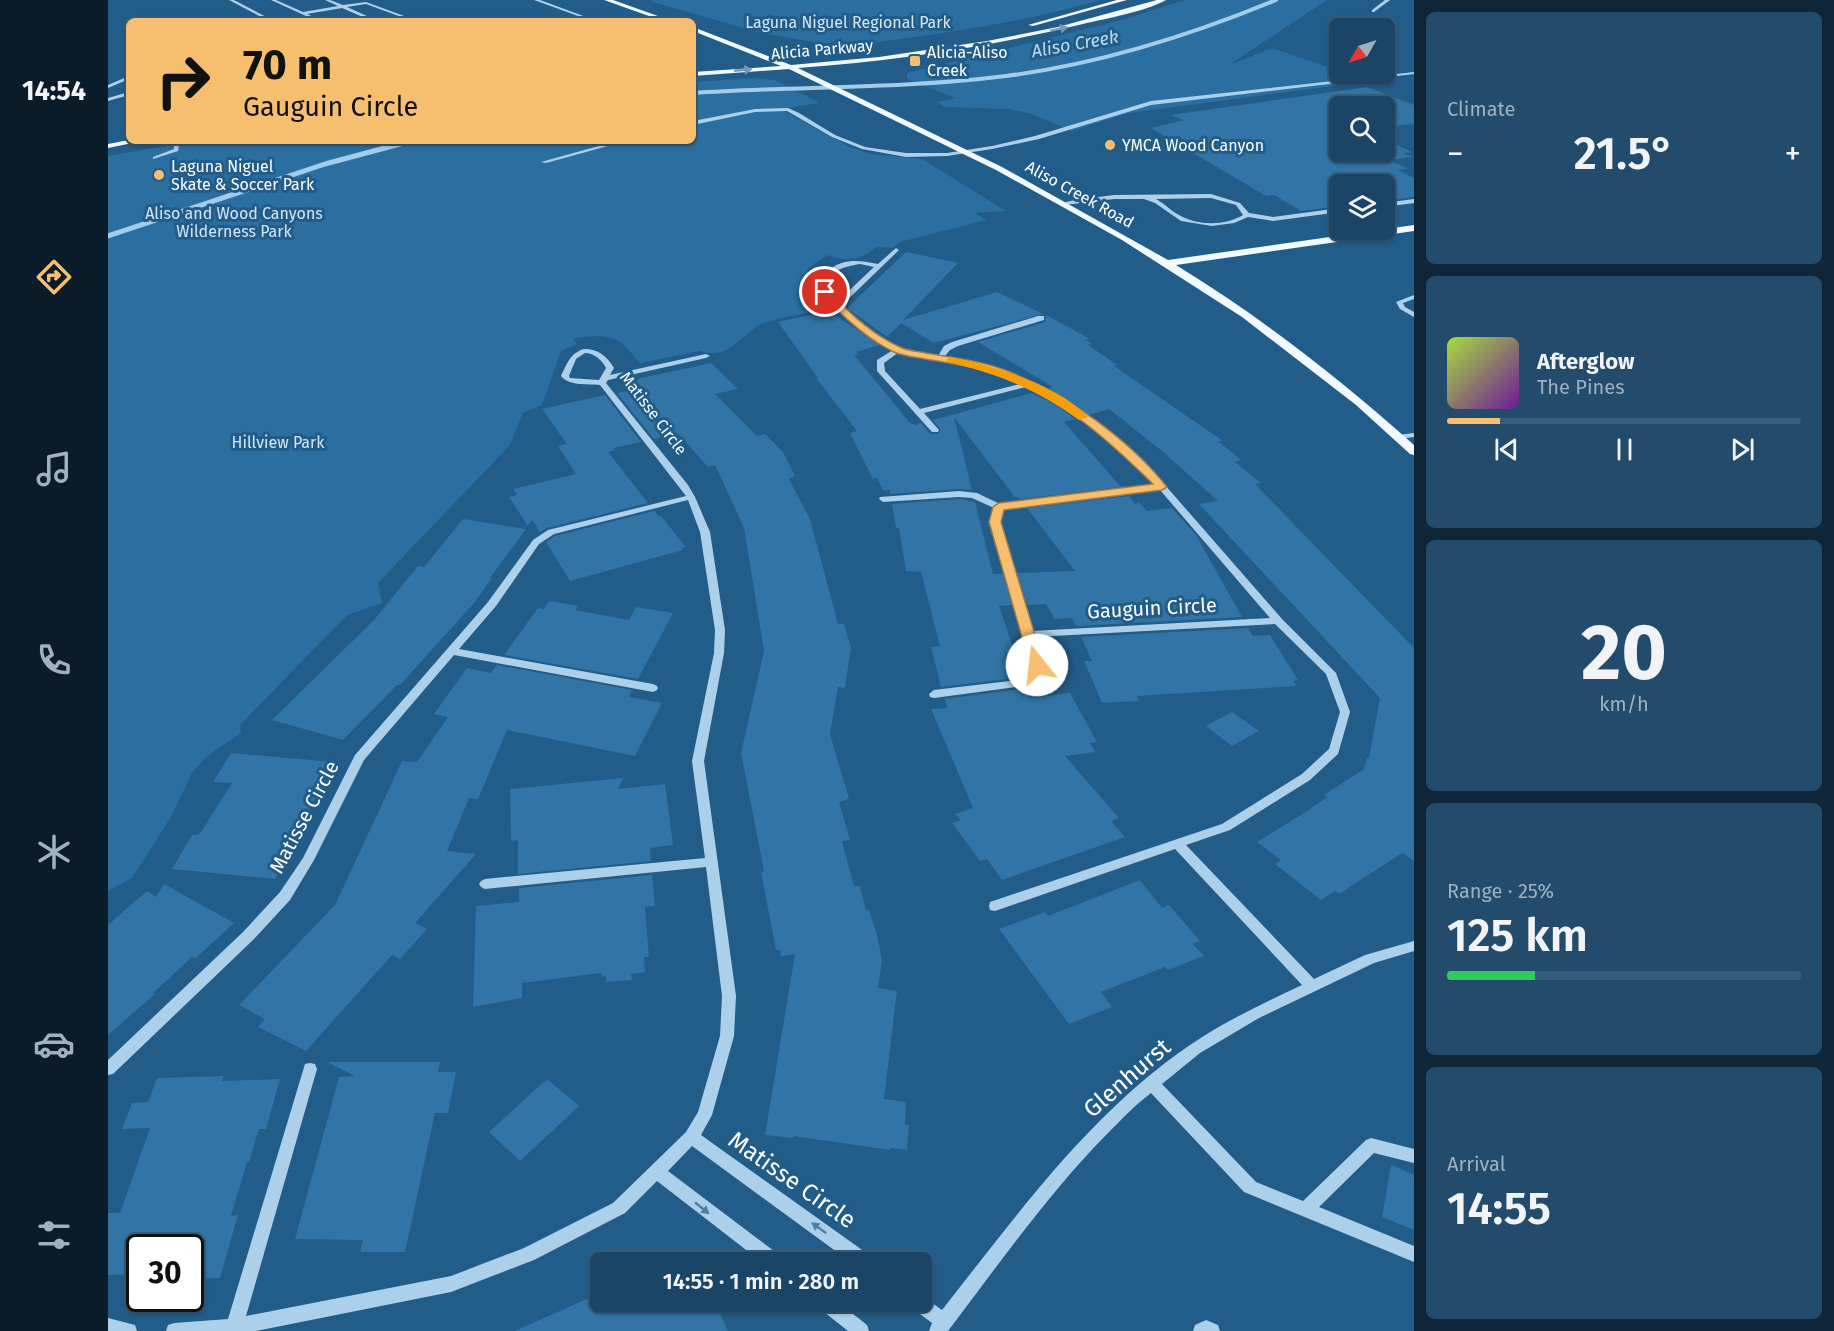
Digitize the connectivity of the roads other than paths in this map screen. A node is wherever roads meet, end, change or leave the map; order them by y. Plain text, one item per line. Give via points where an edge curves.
1 (231, 0) edge
2 (273, 0) edge
3 (327, 0) edge
4 (547, 0) edge
5 (607, 0) edge
6 (1124, 0) edge
7 (1163, 0) edge
8 (1388, 0) edge
9 (538, 1) edge
10 (342, 6) junction
11 (1373, 11) dead end
12 (302, 13) junction
13 (583, 17) junction
14 (266, 18) edge
15 (313, 18) edge
16 (369, 18) edge
17 (408, 18) edge
18 (578, 18) edge
19 (586, 18) edge
20 (660, 18) edge
21 (1019, 27) dead end
22 (696, 30) edge
23 (792, 57) dead end
24 (772, 59) junction
25 (750, 60) dead end
26 (792, 67) junction
27 (1414, 73) edge
28 (696, 74) edge
29 (126, 78) edge
30 (108, 87) edge
31 (126, 94) edge
32 (108, 100) edge
33 (696, 122) edge
34 (126, 143) edge
35 (175, 144) edge
36 (612, 144) edge
37 (108, 146) edge
38 (965, 151) junction
39 (155, 158) dead end
40 (544, 162) dead end
41 (1147, 197) junction
42 (1414, 201) edge
43 (1065, 203) junction
44 (1395, 204) edge
45 (1329, 211) edge
46 (1247, 215) junction
47 (1414, 228) edge
48 (896, 250) dead end
49 (1169, 262) junction
50 (879, 266) junction
51 (1414, 297) edge
52 (837, 306) junction
53 (1414, 315) edge
54 (1041, 318) dead end
55 (898, 350) junction
56 (706, 356) dead end
57 (940, 358) junction
58 (604, 380) junction
59 (1029, 384) junction
60 (919, 412) junction
61 (935, 430) dead end
62 (1414, 435) edge
63 (1398, 437) junction
64 (1414, 451) edge
65 (1162, 487) junction
66 (691, 497) junction
67 (883, 499) dead end
68 (999, 507) junction
69 (1278, 621) junction
70 (1028, 634) junction
71 (451, 651) junction
72 (652, 688) dead end
73 (934, 694) dead end
74 (1178, 845) junction
75 (711, 862) junction
76 (485, 884) dead end
77 (995, 906) dead end
78 (1414, 946) edge
79 (1313, 987) junction
80 (310, 1069) dead end
81 (108, 1070) edge
82 (1151, 1083) junction
83 (691, 1137) junction
84 (1414, 1156) edge
85 (656, 1171) junction
86 (1305, 1210) junction
87 (762, 1252) edge
88 (851, 1252) edge
89 (1414, 1254) edge
90 (837, 1312) edge
91 (927, 1312) edge
92 (108, 1326) edge
93 (940, 1326) edge
94 (234, 1327) junction
95 (129, 1331) edge
96 (174, 1331) edge
97 (861, 1331) edge
98 (1202, 1331) edge
99 (1212, 1331) edge

1 - 14 street
2 - 12 street
3 - 10 street
4 - 9 street
5 - 20 main road
6 - 21 main road
26 -> 7 main road, Alicia Parkway via 1007,40 1067,28
8 - 11 street
9 - 13 street
10 - 12 street
10 - 16 street
10 - 17 street via 371,3
12 - 15 street
13 - 18 street
13 - 19 street
22 - 24 main road, Aliso Creek Road
23 - 24 main road, Alicia Parkway
24 - 25 main road, Alicia Parkway
24 - 26 main road, Aliso Creek Road
28 -> 26 main road, Alicia Parkway
26 - 38 main road, Aliso Creek Road
27 - 38 street via 1151,103 1078,125
29 - 30 street
31 - 32 street
33 - 38 street via 787,110 849,143 881,153 926,155
34 - 37 main road
35 - 39 street via 176,150
36 - 40 street
38 - 43 main road, Aliso Creek Road
41 - 43 street via 1105,197
41 - 46 street via 1211,196 1238,204
41 - 46 street via 1176,217 1193,222 1220,224 1239,221
42 - 44 street
43 - 49 main road, Aliso Creek Road
45 - 46 street via 1273,219
47 - 49 main road
48 - 50 street
49 - 63 main road, Aliso Creek Road via 1302,355
50 - 52 street
50 - 52 street, Gauguin Circle via 844,263 827,276 825,292
51 - 53 street via 1399,302
52 - 55 street, Gauguin Circle
54 - 57 street via 955,344
55 - 57 street, Gauguin Circle
55 - 60 street via 880,362 881,371
56 - 58 street, Matisse Circle
57 - 59 street, Gauguin Circle via 983,367
58 - 58 street via 610,368 594,352 577,354 565,376 568,380
58 - 66 street, Matisse Circle
59 - 60 street
59 - 65 street, Gauguin Circle via 1059,400 1113,439
60 - 61 street
62 - 63 street
63 - 64 main road, Aliso Creek Road
65 - 68 street
65 - 69 street, Gauguin Circle
66 - 71 street, Matisse Circle via 551,532 536,542 492,604
66 - 75 street, Matisse Circle via 705,532 720,630 698,761
67 - 68 street via 974,495
68 - 70 street via 995,522
69 - 70 street, Gauguin Circle
69 - 74 street, Gauguin Circle via 1331,673 1345,712 1334,751 1306,777 1226,827
70 - 73 street via 1042,681
71 - 72 street
71 - 81 street, Matisse Circle via 359,758 308,860 285,896
74 - 77 street, Gauguin Circle
74 - 79 street
75 - 76 street
75 - 83 street, Matisse Circle via 729,996 727,1036 705,1115
78 - 79 street, Glenhurst via 1370,959
79 - 82 street, Glenhurst via 1254,1014 1194,1049
80 - 94 street
82 - 86 street via 1250,1186
82 - 93 street, Glenhurst via 1081,1150
83 - 85 street, Matisse Circle
88 -> 83 street, Matisse Circle
84 - 86 street via 1371,1145
85 -> 87 street
85 - 94 street, Matisse Circle via 620,1208 528,1254 451,1284
86 - 89 street
90 - 97 street
91 - 93 street
92 - 95 street
94 - 96 street, Matisse Circle
98 - 99 street

